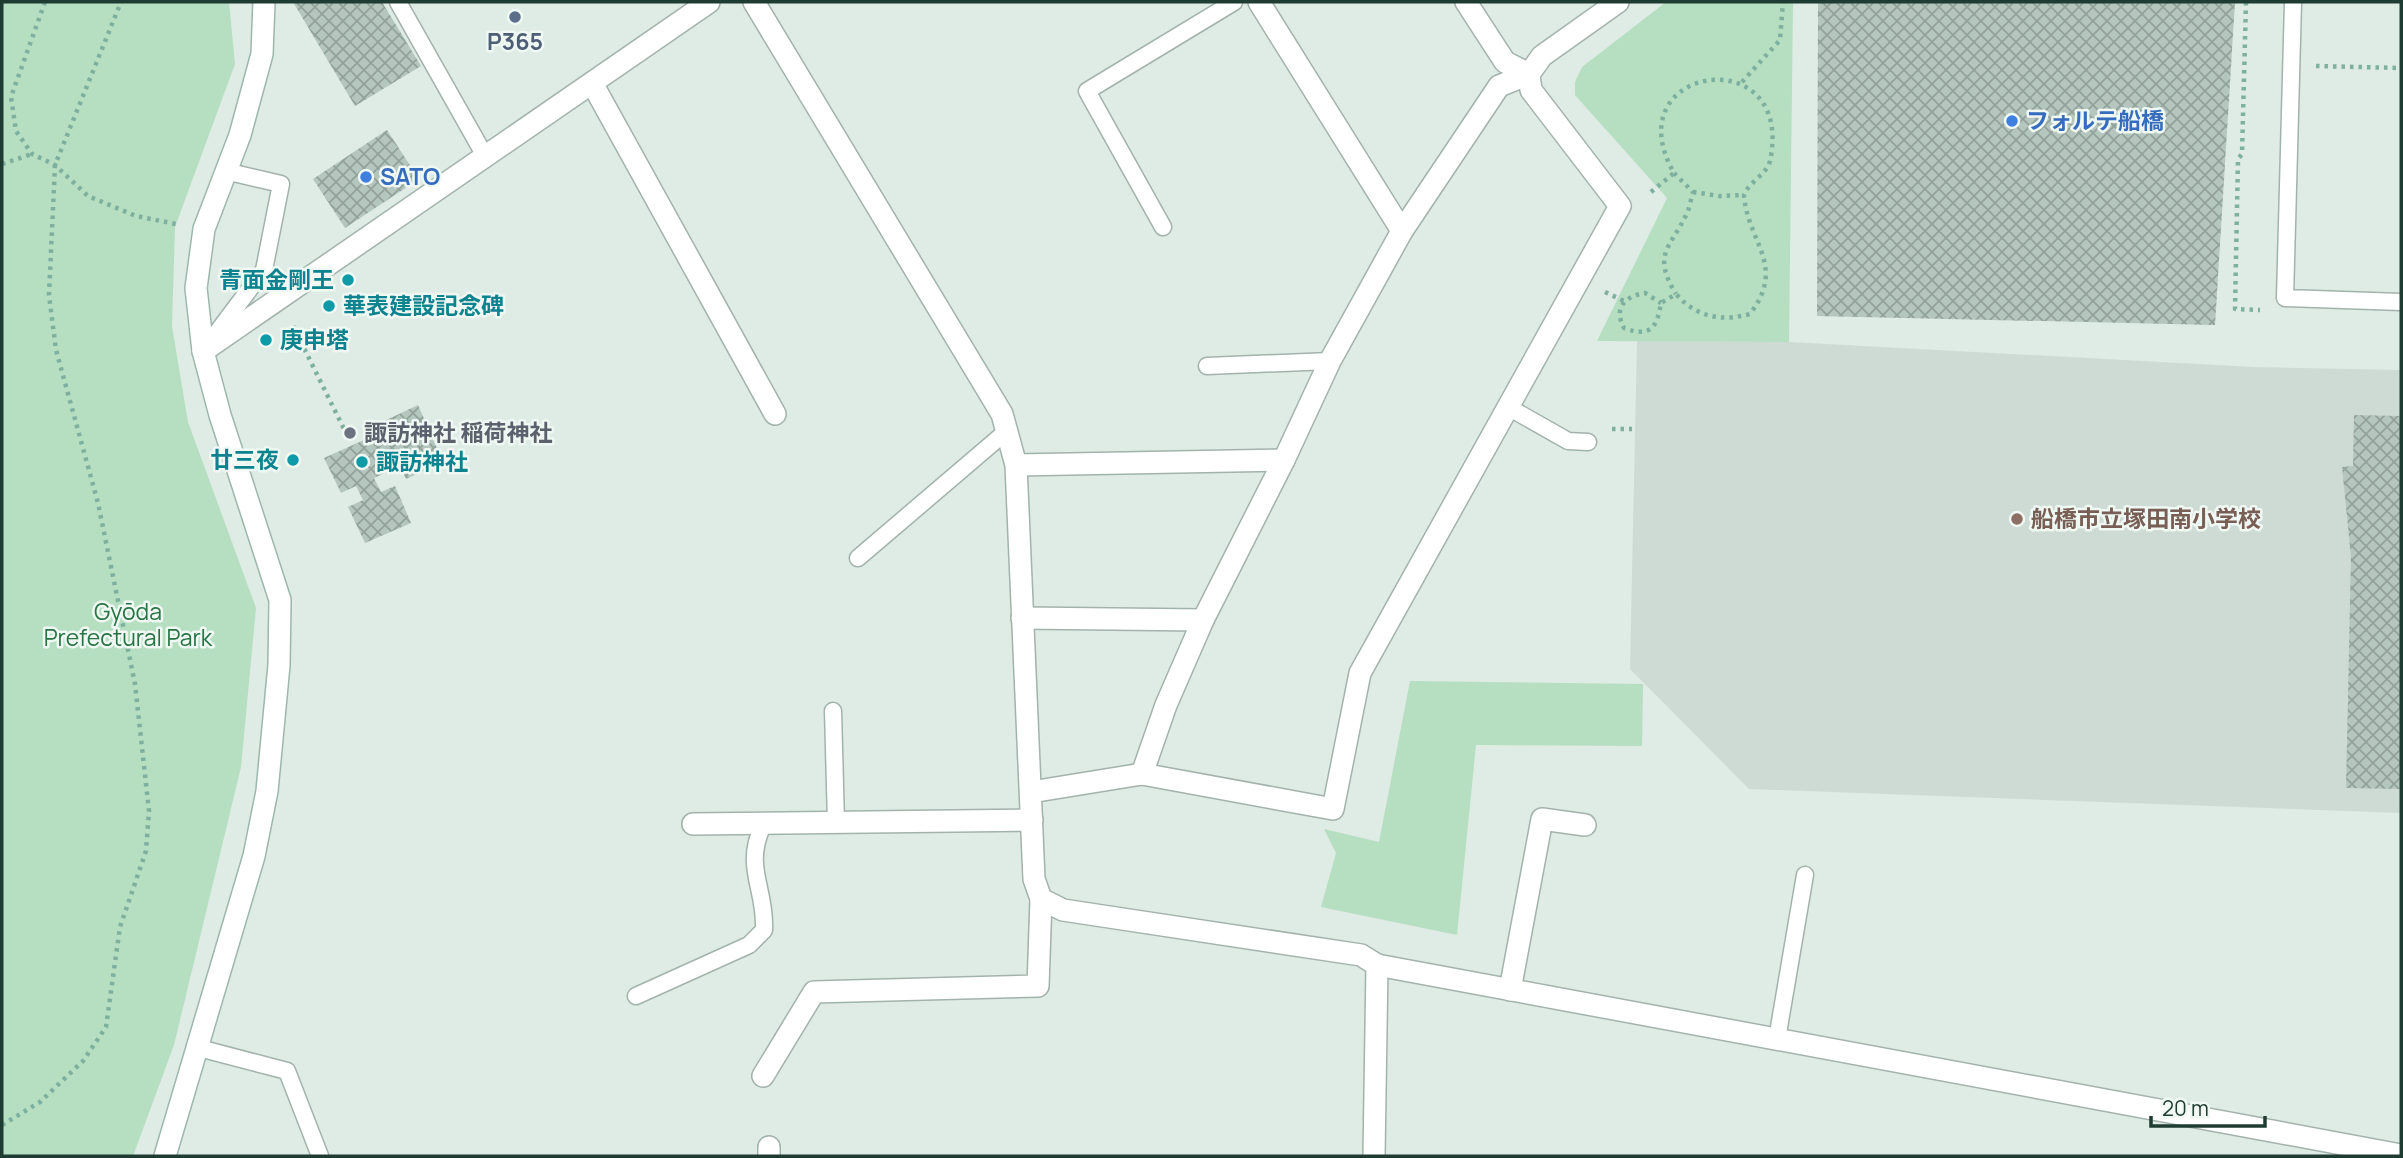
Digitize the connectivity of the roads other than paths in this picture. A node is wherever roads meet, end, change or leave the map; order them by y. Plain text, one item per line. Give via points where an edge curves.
1 (264, 2) edge
2 (398, 2) edge
3 (709, 2) edge
4 (754, 2) edge
5 (1234, 2) edge
6 (1259, 2) edge
7 (1466, 2) edge
8 (1618, 2) edge
9 (2292, 2) edge
10 (1528, 74) junction
11 (592, 83) junction
12 (485, 156) junction
13 (225, 171) junction
14 (1163, 227) dead end
15 (1402, 231) junction
16 (2401, 302) edge
17 (203, 351) junction
18 (1329, 361) junction
19 (1207, 366) dead end
20 (1508, 407) junction
21 (775, 414) dead end
22 (1008, 430) junction
23 (1588, 442) dead end
24 (1284, 460) junction
25 (1016, 465) junction
26 (858, 558) dead end
27 (1022, 618) junction
28 (1203, 620) junction
29 (833, 711) dead end
30 (1142, 774) junction
31 (1031, 792) junction
32 (1032, 820) junction
33 (836, 823) junction
34 (692, 824) dead end
35 (763, 825) junction
36 (1585, 825) dead end
37 (1805, 874) dead end
38 (1041, 899) junction
39 (1377, 965) junction
40 (1510, 990) junction
41 (636, 996) dead end
42 (1777, 1039) junction
43 (199, 1048) junction
44 (763, 1076) dead end
45 (2401, 1155) edge
46 (165, 1156) edge
47 (320, 1156) edge
48 (1374, 1156) edge

1 - 13 street via 262,54
2 - 12 lane
3 - 11 street
4 - 22 street
5 - 14 lane via 1087,91
6 - 15 street
7 - 10 street via 1506,62
8 - 10 street via 1542,56
9 - 16 lane via 2285,298
10 - 15 street via 1499,86
10 - 20 street via 1531,90 1620,206
11 - 12 street
11 - 21 street
12 - 17 street
13 - 17 street via 204,229 196,288
13 - 17 lane via 281,184 264,270
15 - 18 street
17 - 43 street via 234,462 272,569 282,625 267,792 254,856
18 - 19 lane
18 - 24 street
20 - 23 lane via 1568,441
20 - 30 street via 1360,673 1333,809
22 - 25 street
22 - 26 lane
24 - 25 street
24 - 28 street
25 - 27 street
27 - 28 street
27 - 31 street
28 - 30 street
29 - 33 lane
30 - 31 street
31 - 32 street
32 - 33 street
32 - 38 street via 1034,879
33 - 35 street
34 - 35 street
35 - 41 lane via 754,845 765,907 764,930 750,945
36 - 40 street via 1542,819
37 - 42 lane
38 - 39 street via 1063,910 1361,955
38 - 44 street via 1038,986 814,992
39 - 40 street
39 - 48 street
40 - 42 street
42 - 45 street
43 - 46 street
43 - 47 lane via 287,1071

